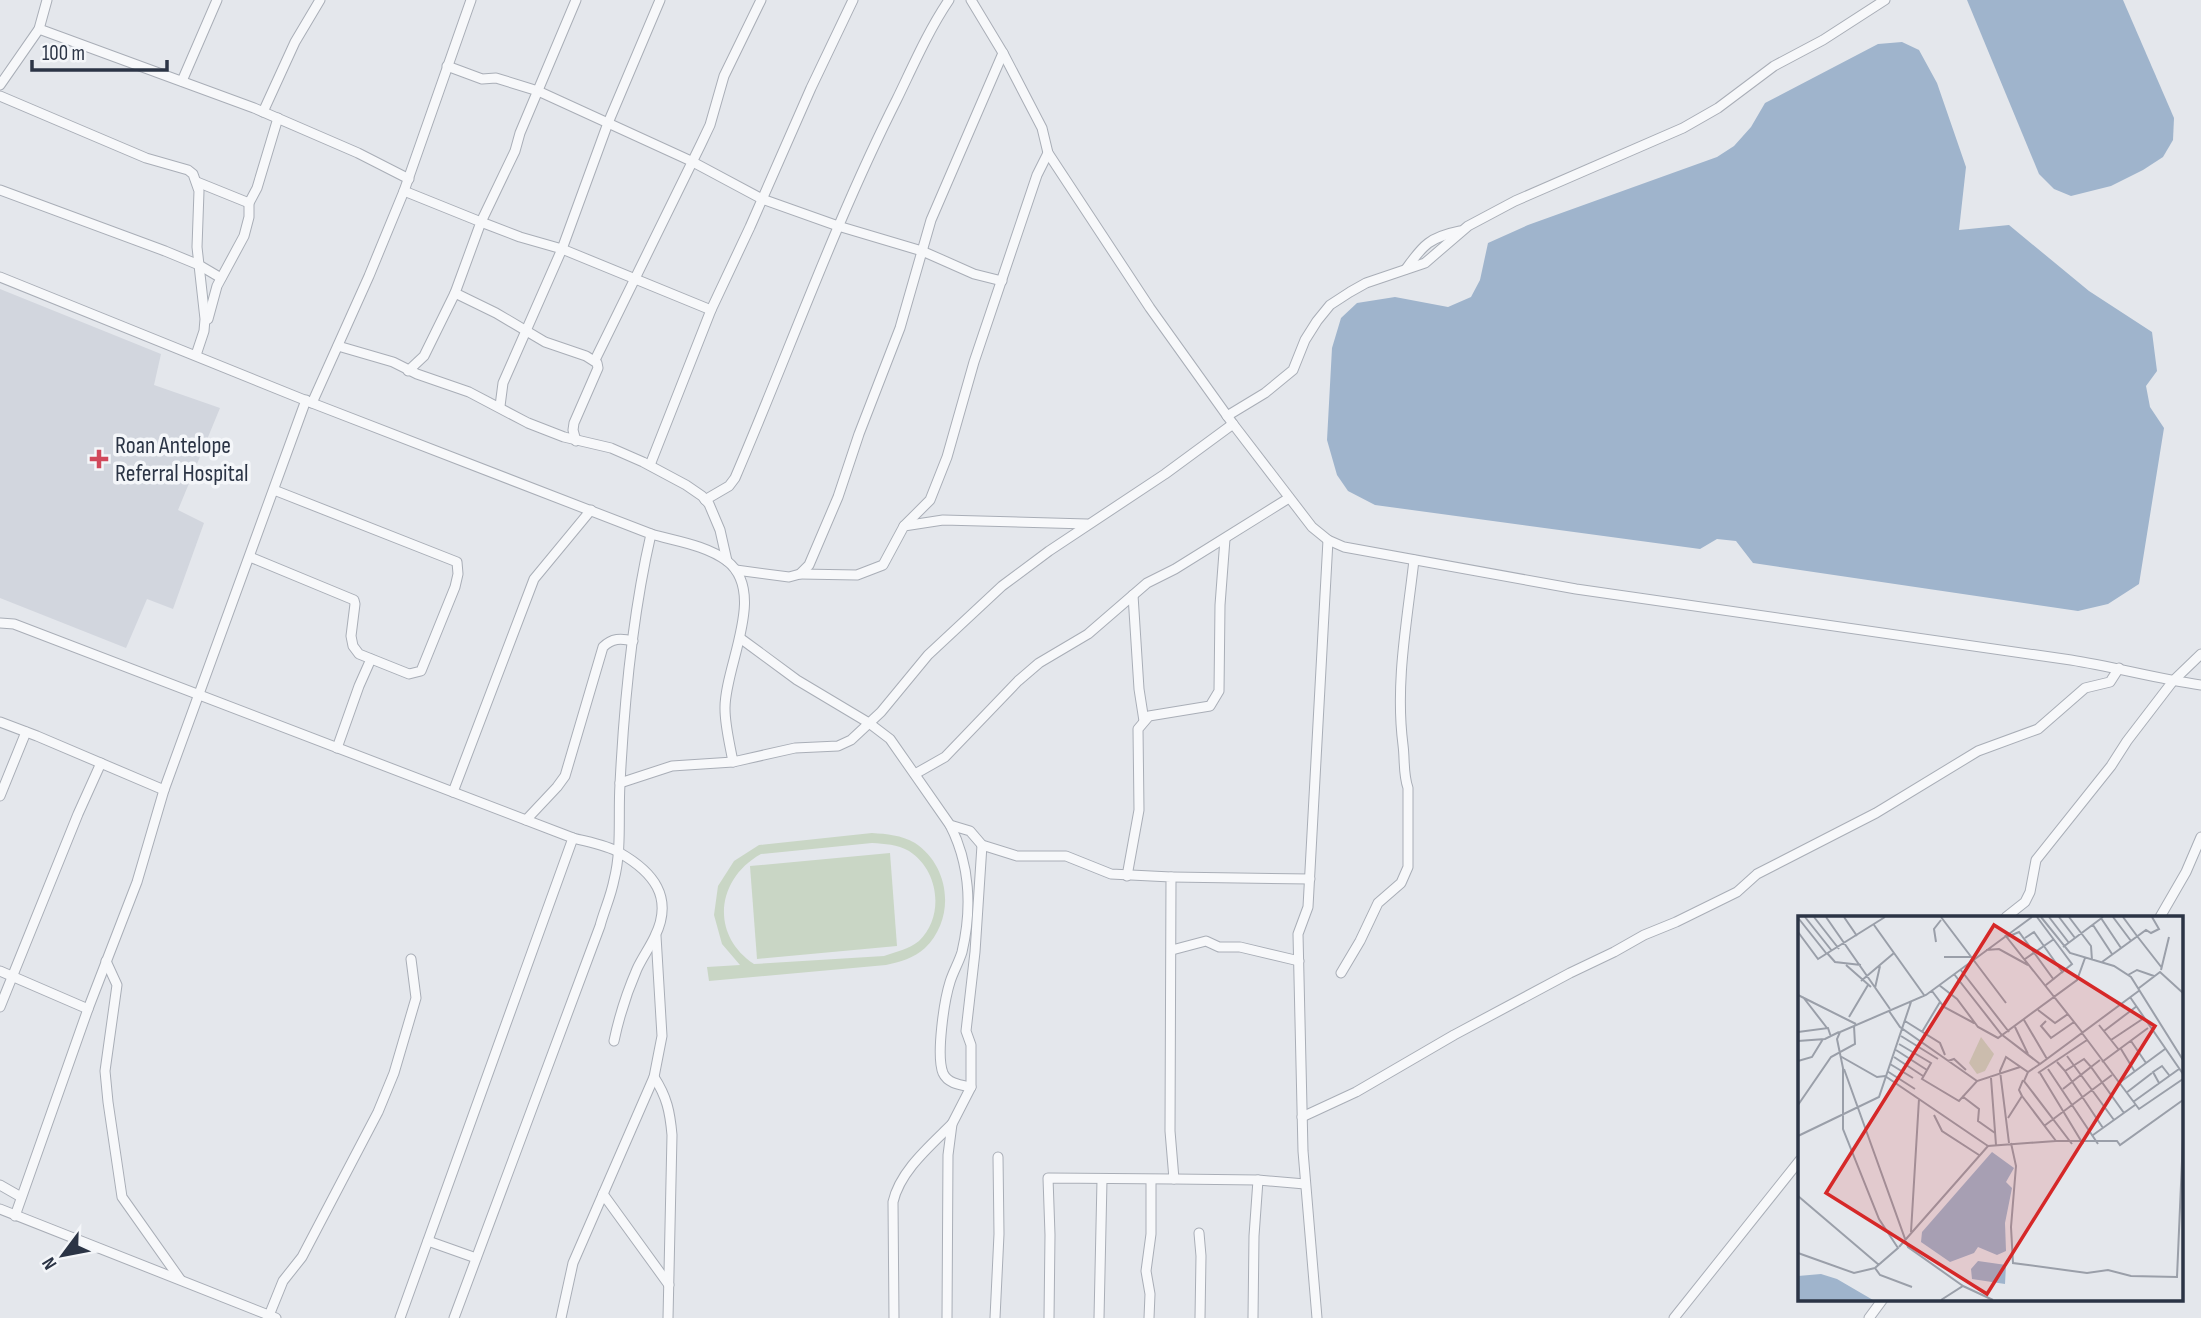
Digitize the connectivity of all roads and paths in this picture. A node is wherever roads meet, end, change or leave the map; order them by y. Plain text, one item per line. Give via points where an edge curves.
1 (47, 0) edge
2 (217, 0) edge
3 (320, 0) edge
4 (576, 0) edge
5 (660, 0) edge
6 (761, 0) edge
7 (853, 0) edge
8 (949, 0) edge
9 (971, 0) edge
10 (1885, 0) edge
11 (470, 1) edge
12 (39, 29) junction
13 (1003, 53) junction
14 (447, 66) junction
15 (182, 81) junction
16 (0, 85) edge
17 (538, 91) junction
18 (0, 96) edge
19 (263, 112) junction
20 (278, 118) junction
21 (608, 123) junction
22 (1048, 153) junction
23 (691, 161) junction
24 (409, 179) junction
25 (197, 182) junction
26 (0, 190) edge
27 (404, 191) junction
28 (762, 199) junction
29 (249, 203) junction
30 (481, 222) junction
31 (838, 226) junction
32 (1462, 231) junction
33 (562, 249) junction
34 (922, 251) junction
35 (199, 265) junction
36 (1406, 269) junction
37 (0, 277) edge
38 (221, 278) junction
39 (635, 278) junction
40 (1002, 281) junction
41 (455, 293) junction
42 (711, 310) junction
43 (204, 331) junction
44 (526, 332) junction
45 (338, 346) junction
46 (196, 355) junction
47 (595, 360) junction
48 (408, 371) junction
49 (309, 401) junction
50 (500, 406) junction
51 (1227, 415) junction
52 (1233, 424) junction
53 (576, 441) junction
54 (650, 465) junction
55 (274, 490) junction
56 (1289, 498) junction
57 (705, 500) junction
58 (591, 510) junction
59 (1089, 524) junction
60 (904, 526) junction
61 (651, 534) junction
62 (1225, 539) junction
63 (1328, 540) junction
64 (250, 557) junction
65 (1413, 560) junction
66 (727, 561) junction
67 (736, 570) junction
68 (800, 574) junction
69 (1133, 595) junction
70 (0, 623) edge
71 (740, 638) junction
72 (633, 641) junction
73 (2201, 654) edge
74 (371, 659) junction
75 (2119, 668) junction
76 (2173, 681) junction
77 (2201, 685) edge
78 (198, 694) junction
79 (0, 722) edge
80 (1144, 722) junction
81 (869, 723) junction
82 (26, 732) junction
83 (337, 748) junction
84 (733, 762) junction
85 (101, 763) junction
86 (915, 774) junction
87 (620, 783) junction
88 (164, 790) junction
89 (453, 792) junction
90 (0, 796) edge
91 (526, 820) junction
92 (950, 825) junction
93 (2201, 837) edge
94 (573, 838) junction
95 (982, 845) junction
96 (618, 851) junction
97 (1127, 876) junction
98 (1171, 877) junction
99 (1310, 879) junction
100 (2007, 916) edge
101 (2161, 916) edge
102 (656, 934) junction
103 (1172, 950) junction
104 (411, 959) dead end
105 (106, 961) junction
106 (1299, 961) junction
107 (0, 971) edge
108 (1341, 973) dead end
109 (13, 976) junction
110 (0, 1007) edge
111 (88, 1009) junction
112 (614, 1041) dead end
113 (654, 1077) junction
114 (971, 1087) junction
115 (1302, 1118) junction
116 (952, 1124) junction
117 (998, 1157) dead end
118 (1798, 1163) edge
119 (1174, 1179) junction
120 (1102, 1180) junction
121 (1151, 1180) junction
122 (1258, 1180) junction
123 (1305, 1184) junction
124 (0, 1185) edge
125 (603, 1194) junction
126 (22, 1197) junction
127 (0, 1209) edge
128 (15, 1216) junction
129 (1199, 1233) dead end
130 (428, 1241) junction
131 (476, 1258) junction
132 (180, 1279) junction
133 (670, 1286) junction
134 (1882, 1300) edge
135 (271, 1317) edge
136 (400, 1318) edge
137 (454, 1318) edge
138 (561, 1318) edge
139 (668, 1318) edge
140 (894, 1318) edge
141 (947, 1318) edge
142 (995, 1318) edge
143 (1049, 1318) edge
144 (1100, 1318) edge
145 (1149, 1318) edge
146 (1200, 1318) edge
147 (1253, 1318) edge
148 (1317, 1318) edge
149 (1674, 1318) edge
150 (1869, 1318) edge

1 - 12 street
2 - 15 street
3 - 19 street
4 - 17 street
5 - 21 street
6 - 23 street via 728,66 710,125
7 - 28 street
8 - 31 street via 880,132
9 - 13 street
10 - 32 street via 1774,66 1683,128 1515,201
11 - 14 street
12 - 15 street
12 - 16 street
13 - 22 street via 1042,128
13 - 34 street via 949,173
14 - 17 street
14 - 24 street
15 - 19 street
17 - 21 street
17 - 30 street
18 - 25 street via 146,158 188,170
19 - 20 street
20 - 24 street
20 - 29 street
21 - 23 street
21 - 33 street
22 - 40 street
22 - 51 street
23 - 28 street
23 - 39 street
24 - 27 street
25 - 29 street
25 - 35 street
26 - 35 street
27 - 30 street
27 - 45 street
28 - 31 street
28 - 42 street
29 - 38 street via 244,236
30 - 33 street
30 - 41 street
31 - 34 street
31 - 57 street via 735,478
32 - 36 street via 1433,258
32 - 36 street via 1430,240
33 - 39 street
33 - 44 street
34 - 40 street
34 - 68 street via 900,328 838,497
35 - 38 street
35 - 43 street
36 - 51 street via 1366,283 1330,305 1308,334 1293,370
37 - 46 street
38 - 43 street
39 - 42 street
39 - 47 street
40 - 60 street via 930,500
41 - 44 street
41 - 48 street via 424,356
42 - 54 street
43 - 46 street
44 - 47 street
44 - 50 street via 503,383
45 - 48 street
45 - 49 street
46 - 49 street
47 - 53 street via 598,368 574,422
48 - 50 street
49 - 55 street
49 - 58 street
50 - 53 street via 528,423
51 - 52 street
52 - 56 street
52 - 59 street
53 - 54 street via 611,448
54 - 57 street
55 - 64 street
55 - 74 street via 457,562 455,587 421,671 409,674
56 - 62 street
56 - 63 street
57 - 66 street via 720,530
58 - 61 street
58 - 89 street via 534,579
59 - 60 street via 943,520
59 - 81 street via 968,616
60 - 68 street via 883,565 857,575
61 - 66 street
61 - 72 street
62 - 69 street
62 - 80 street via 1219,691 1210,706 1149,716
63 - 65 street
63 - 99 street
64 - 74 street via 354,600 353,646
64 - 78 street
65 - 75 street via 1590,591
65 - 108 street via 1399,704 1408,788 1408,867 1401,884 1378,903
66 - 67 street
67 - 68 street via 789,577
67 - 71 street via 743,588
69 - 80 street
69 - 86 street via 1088,634 1039,663 945,757
70 - 78 street via 14,624
71 - 81 street via 797,680
71 - 84 street via 725,708
72 - 87 street
72 - 91 street via 622,638 603,647 565,776
73 - 76 street
74 - 83 street
75 - 76 street
75 - 115 street via 2110,682 2085,688 2038,729 1978,751 1876,813 1757,874 1737,892 1559,979
76 - 77 street
76 - 100 street via 2036,860 2025,902
78 - 83 street
78 - 88 street
79 - 82 street
80 - 97 street via 1138,729 1139,810
81 - 84 street via 838,746 795,748
81 - 86 street via 890,739
82 - 85 street
82 - 90 street
83 - 89 street
84 - 87 street via 672,766
85 - 88 street
85 - 109 street
86 - 92 street
87 - 96 street
88 - 105 street via 137,882
89 - 91 street
91 - 94 street
92 - 95 street via 970,831
92 - 114 street via 962,854 968,906 942,1022 941,1062 951,1083
93 - 101 street
94 - 96 street
94 - 130 street
95 - 97 street via 1017,856 1066,856
95 - 114 street via 965,1031 971,1045
96 - 102 street via 658,886 663,915
96 - 131 street via 615,879 600,926
97 - 98 street
98 - 99 street
98 - 103 street
99 - 106 street via 1308,907 1298,934
102 - 112 street via 637,970
102 - 113 street via 662,1036
103 - 106 street via 1206,941
103 - 119 street
104 - 135 street via 416,998 394,1073 302,1257 283,1281
105 - 111 street
105 - 132 street via 117,985 105,1071 122,1197
106 - 115 street
107 - 109 street
109 - 110 street
109 - 111 street
111 - 126 street
113 - 125 street
113 - 133 street via 666,1095 670,1114
114 - 116 street
115 - 123 street
116 - 140 street via 908,1172 895,1194
116 - 141 street
117 - 142 street
118 - 149 street
119 - 121 street
119 - 122 street
120 - 121 street
120 - 143 street via 1048,1178
120 - 144 street
121 - 145 street via 1146,1271
122 - 123 street
122 - 147 street
123 - 148 street
124 - 126 street
125 - 133 street
125 - 138 street via 573,1263
126 - 128 street
127 - 128 street
128 - 132 street
129 - 146 street
130 - 131 street
130 - 136 street
131 - 137 street
132 - 135 street
133 - 139 street
134 - 150 street

